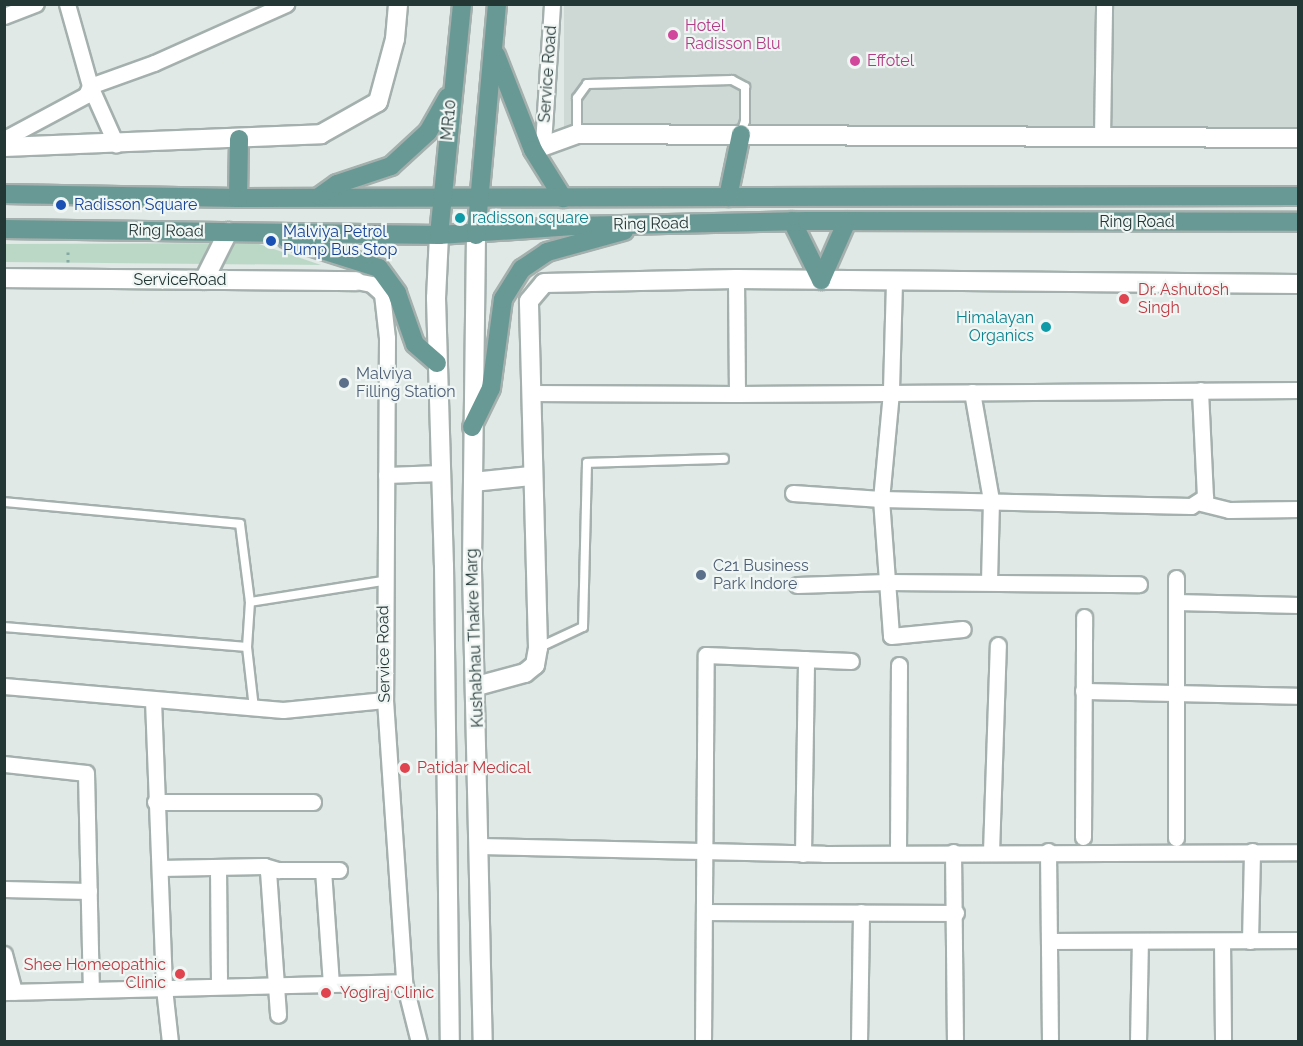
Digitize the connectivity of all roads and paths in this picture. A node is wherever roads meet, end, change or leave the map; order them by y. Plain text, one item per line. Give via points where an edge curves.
1 (36, 4) edge
2 (67, 4) edge
3 (286, 4) edge
4 (398, 4) edge
5 (462, 4) edge
6 (497, 4) edge
7 (552, 4) edge
8 (1104, 4) edge
9 (4, 16) edge
10 (494, 48) junction
11 (90, 86) junction
12 (452, 90) junction
13 (577, 134) junction
14 (741, 134) junction
15 (1102, 137) junction
16 (1299, 138) edge
17 (4, 139) edge
18 (239, 140) junction
19 (116, 144) junction
20 (4, 147) edge
21 (538, 147) junction
22 (4, 194) edge
23 (320, 196) junction
24 (1299, 196) edge
25 (443, 197) junction
26 (480, 197) junction
27 (728, 197) junction
28 (238, 198) junction
29 (563, 198) junction
30 (792, 221) junction
31 (848, 221) junction
32 (1299, 222) edge
33 (649, 224) junction
34 (4, 229) edge
35 (228, 232) junction
36 (265, 233) junction
37 (440, 235) junction
38 (476, 235) junction
39 (4, 278) edge
40 (736, 279) junction
41 (204, 280) junction
42 (821, 280) junction
43 (356, 281) joint
44 (894, 282) junction
45 (1299, 284) edge
46 (437, 363) junction
47 (1200, 390) junction
48 (1299, 390) edge
49 (891, 392) junction
50 (972, 392) junction
51 (530, 393) junction
52 (737, 393) junction
53 (472, 427) junction
54 (724, 459) dead end
55 (441, 473) junction
56 (386, 475) junction
57 (531, 476) junction
58 (473, 482) junction
59 (793, 493) dead end
60 (881, 499) junction
61 (991, 500) junction
62 (4, 502) edge
63 (1201, 503) junction
64 (1299, 509) edge
65 (1176, 578) dead end
66 (383, 581) junction
67 (887, 582) junction
68 (989, 582) junction
69 (1139, 584) dead end
70 (797, 585) dead end
71 (250, 602) junction
72 (1176, 602) junction
73 (1299, 605) edge
74 (1084, 617) dead end
75 (4, 627) edge
76 (963, 629) dead end
77 (998, 645) dead end
78 (247, 647) junction
79 (538, 648) junction
80 (806, 659) junction
81 (851, 661) dead end
82 (899, 665) dead end
83 (4, 686) edge
84 (477, 686) junction
85 (1083, 691) junction
86 (1176, 693) junction
87 (1299, 696) edge
88 (153, 700) junction
89 (385, 700) junction
90 (254, 708) junction
91 (4, 764) edge
92 (155, 802) junction
93 (313, 802) dead end
94 (1083, 837) dead end
95 (1176, 838) dead end
96 (480, 846) junction
97 (704, 851) junction
98 (1048, 851) junction
99 (1252, 851) junction
100 (953, 852) junction
101 (991, 852) junction
102 (1299, 852) edge
103 (898, 853) junction
104 (803, 854) junction
105 (264, 866) junction
106 (218, 867) junction
107 (160, 868) junction
108 (4, 889) edge
109 (89, 891) junction
110 (704, 912) junction
111 (861, 912) junction
112 (956, 913) junction
113 (1250, 940) junction
114 (1299, 940) edge
115 (1052, 941) junction
116 (1140, 941) junction
117 (1222, 941) junction
118 (4, 954) edge
119 (404, 981) junction
120 (331, 983) junction
121 (277, 984) junction
122 (219, 986) junction
123 (164, 988) junction
124 (92, 989) junction
125 (9, 992) edge
126 (278, 1015) dead end
127 (170, 1041) edge
128 (419, 1041) edge
129 (450, 1041) edge
130 (483, 1041) edge
131 (703, 1041) edge
132 (859, 1041) edge
133 (955, 1041) edge
134 (1050, 1041) edge
135 (1138, 1041) edge
136 (1223, 1041) edge

1 - 9 street
2 - 11 street
3 - 11 street via 154,63
4 - 18 street via 395,39 378,102 321,134
5 - 12 main road, MR10
6 - 10 main road
7 - 21 street, Service Road
8 - 15 street
10 - 21 main road
10 - 26 main road
11 - 17 street via 86,95
11 - 19 street
12 - 23 main road via 428,132 391,166 337,184
12 - 25 main road, MR10
13 - 14 street
13 - 14 lane via 577,98 587,84 732,80 745,87 746,121
13 - 21 street
14 - 15 street
14 - 27 main road
15 - 16 street
18 - 19 street
18 - 28 main road
19 - 20 street
21 - 29 main road
22 - 28 main road, Ring Road
23 - 25 main road, Ring Road
23 - 28 main road, Ring Road
24 - 27 main road, Ring Road
25 - 26 main road, Ring Road
25 - 37 main road, MR10
26 - 29 main road, Ring Road
26 - 38 main road
27 - 29 main road, Ring Road
30 - 31 main road, Ring Road
30 - 33 main road, Ring Road
30 - 42 main road
31 - 32 main road, Ring Road
31 - 42 main road
33 - 38 main road, Ring Road
33 - 53 main road via 547,252 522,269 503,299 491,388
34 - 35 main road, Ring Road
35 - 36 main road, Ring Road
35 - 41 street
36 - 37 main road, Ring Road
36 - 46 main road via 379,268 397,293 415,344
37 - 38 main road, Ring Road
37 - 46 street, Kushabhau Thakre Marg
38 - 53 street, Kushabhau Thakre Marg
39 - 41 street, ServiceRoad
40 - 42 street
40 - 51 street via 544,283 529,301
40 - 52 street
41 - 43 street, ServiceRoad
42 - 44 street
43 - 56 street, Service Road via 371,284 381,294 387,338
44 - 45 street
44 - 49 street
46 - 55 street, Kushabhau Thakre Marg
47 - 48 street
47 - 50 street
47 - 63 street via 1205,497
49 - 50 street
49 - 52 street
49 - 60 street
50 - 61 street
51 - 52 street
51 - 57 street
53 - 58 street, Kushabhau Thakre Marg
54 - 79 lane via 587,464 583,627
55 - 56 street
55 - 129 street, Kushabhau Thakre Marg
56 - 66 street, Service Road
57 - 58 street
57 - 79 street
58 - 84 street, Kushabhau Thakre Marg
59 - 60 street
60 - 61 street
60 - 67 street
61 - 63 street
61 - 68 street
62 - 71 lane via 240,524
63 - 64 street via 1229,510
65 - 72 street
66 - 71 lane
66 - 89 street, Service Road
67 - 68 street
67 - 70 street
67 - 76 street via 891,636
68 - 69 street
71 - 78 lane
72 - 73 street
72 - 86 street
74 - 85 street
75 - 78 lane
77 - 101 street
78 - 90 lane
79 - 84 street via 535,665 525,672
80 - 81 street
80 - 97 street via 706,655
80 - 104 street
82 - 103 street
83 - 88 street
84 - 96 street, Kushabhau Thakre Marg
85 - 86 street
85 - 94 street
86 - 87 street
86 - 95 street
88 - 90 street
88 - 92 street
89 - 90 street via 283,710
89 - 119 street, Service Road
91 - 109 street via 86,773
92 - 93 street
92 - 107 street
96 - 97 street
96 - 130 street, Kushabhau Thakre Marg
97 - 104 street
97 - 110 street
98 - 99 street
98 - 101 street
98 - 115 street
99 - 102 street
99 - 113 street
100 - 101 street
100 - 103 street
100 - 112 street
103 - 104 street
105 - 106 street
105 - 120 street via 278,870 331,870
105 - 121 street
106 - 107 street
106 - 122 street
107 - 123 street
108 - 109 street
109 - 124 street
110 - 111 street
110 - 131 street
111 - 112 street
111 - 132 street
112 - 133 street
113 - 114 street
113 - 117 street
115 - 116 street
115 - 134 street
116 - 117 street
116 - 135 street
117 - 136 street
118 - 125 street
119 - 120 street
119 - 128 street, Service Road
120 - 121 street
121 - 122 street
121 - 126 street
122 - 123 street
123 - 124 street
123 - 127 street
124 - 125 street

